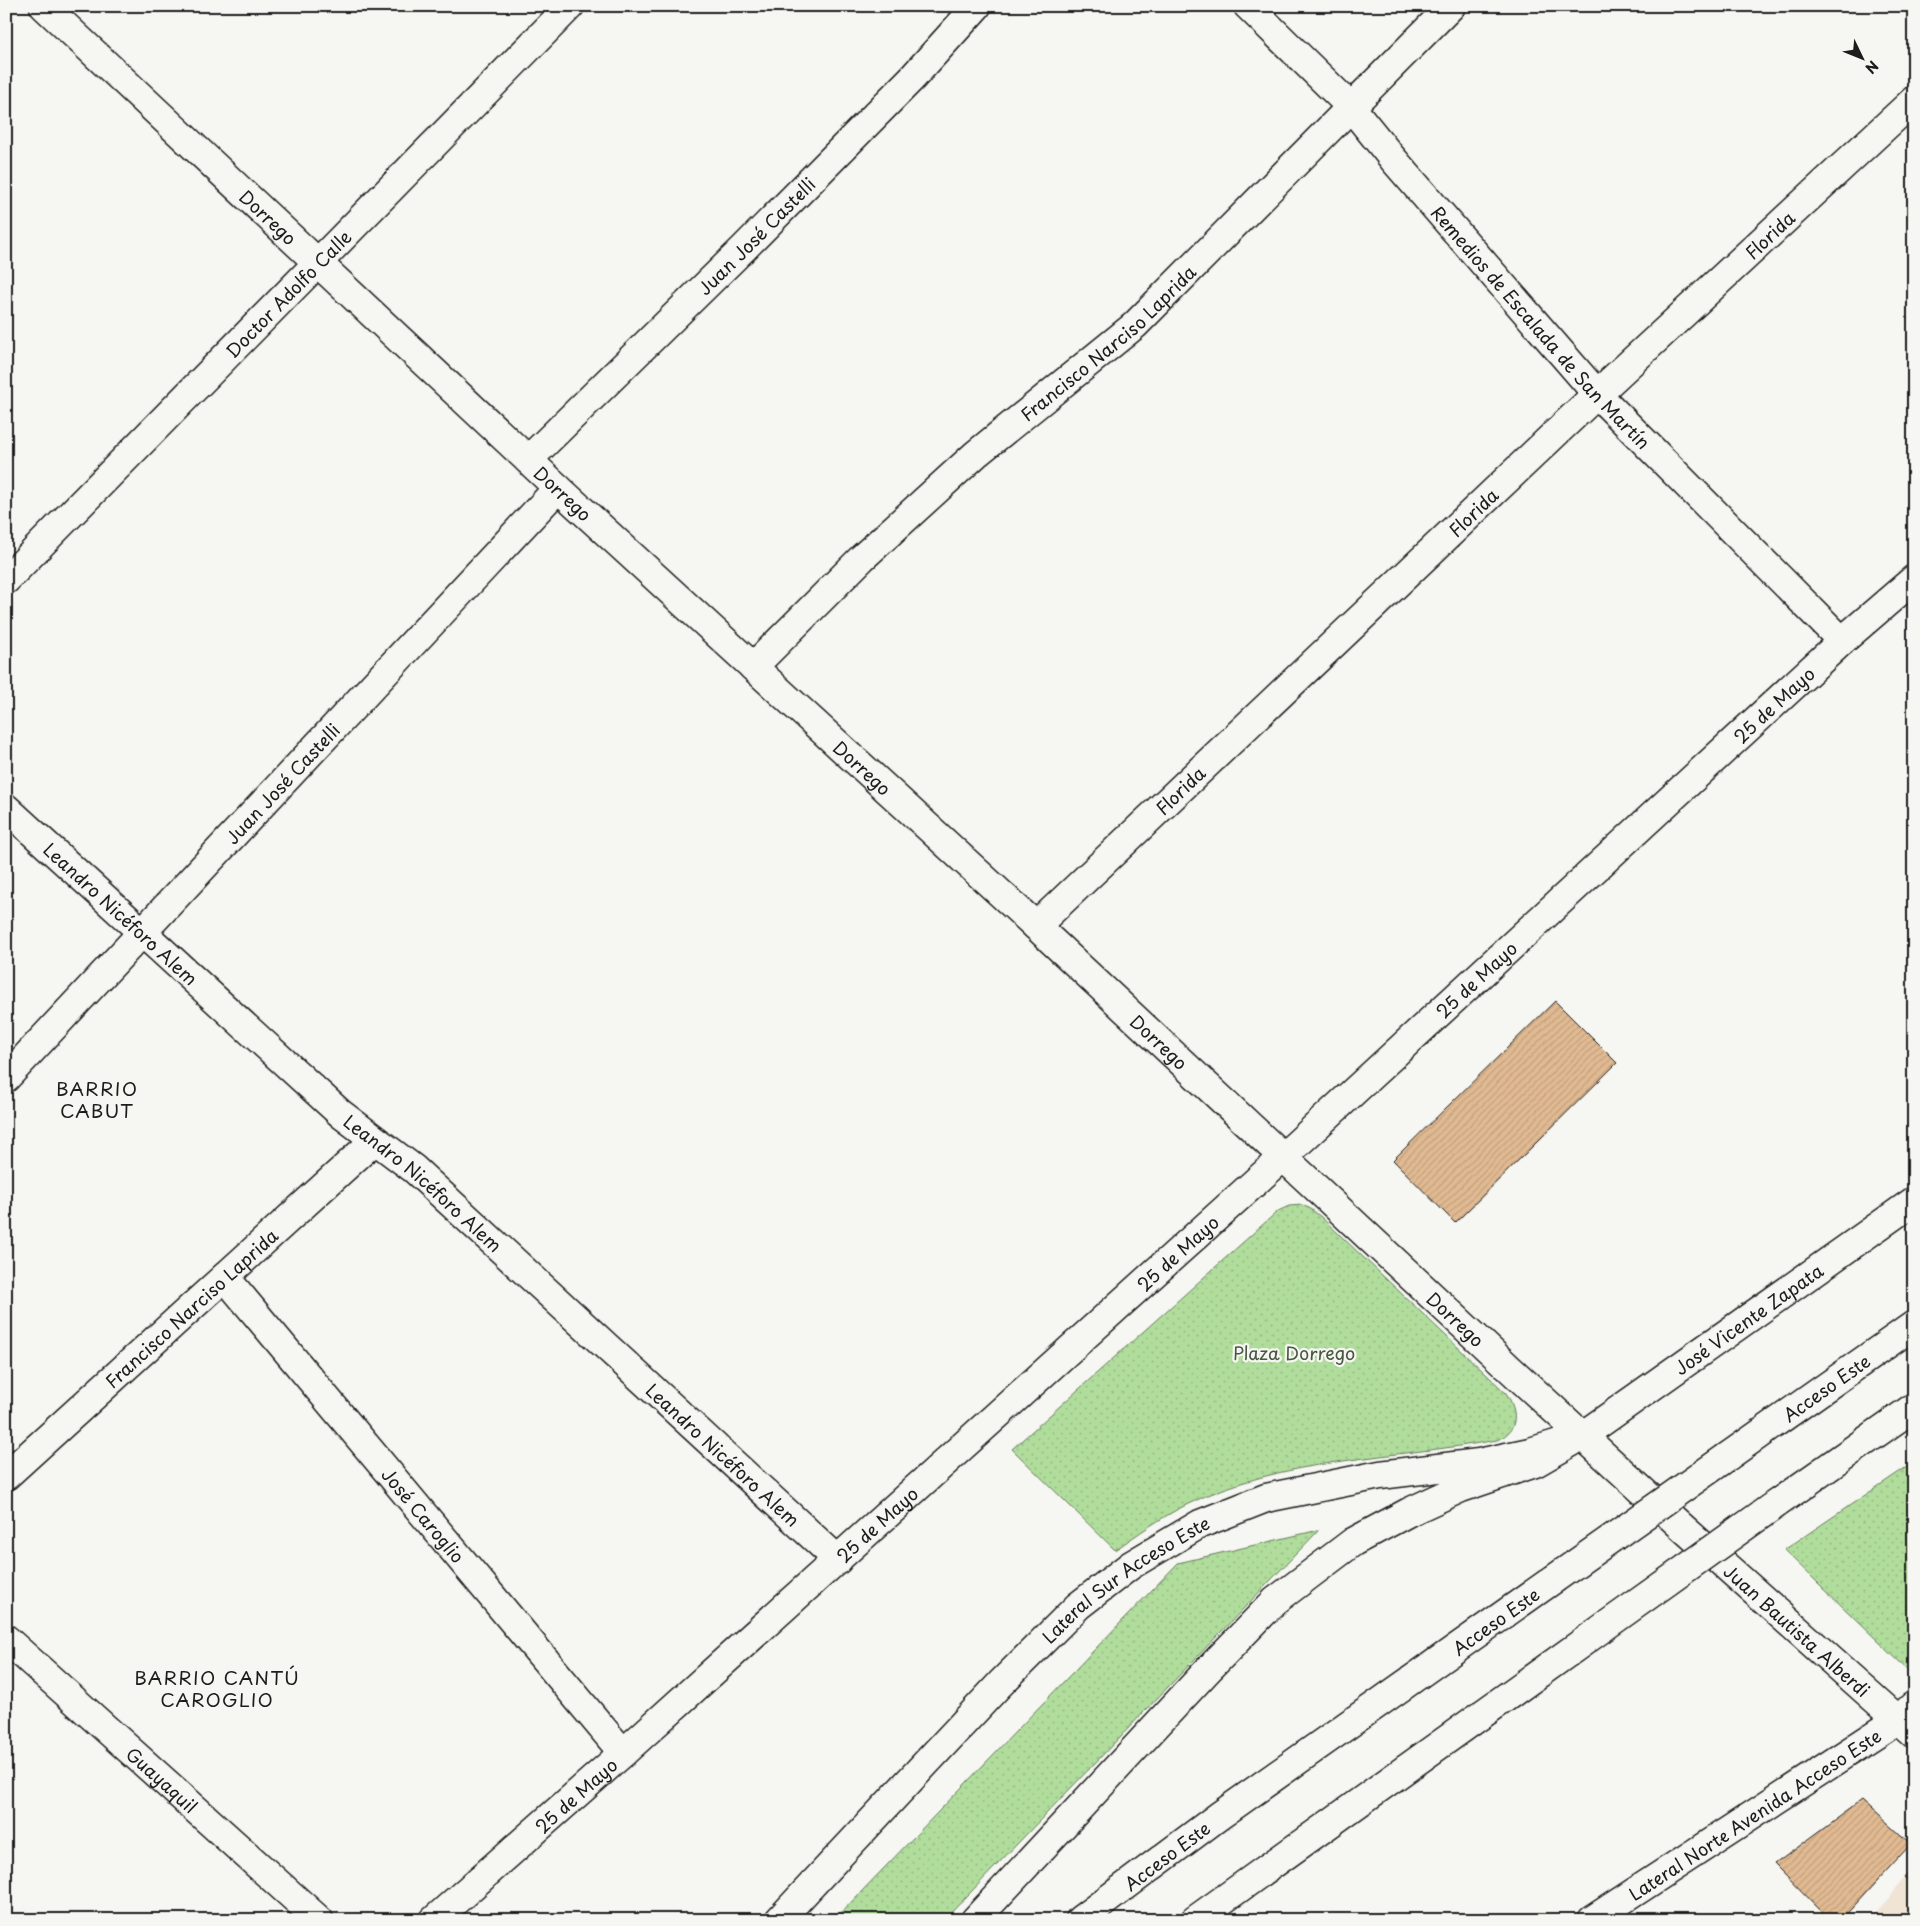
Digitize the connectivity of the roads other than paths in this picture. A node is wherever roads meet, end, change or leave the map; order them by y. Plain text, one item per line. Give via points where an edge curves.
1 (44, 6) edge
2 (570, 6) edge
3 (977, 6) edge
4 (1248, 6) edge
5 (1451, 6) edge
6 (1914, 100) edge
7 (1351, 107) junction
8 (319, 263) junction
9 (1597, 394) junction
10 (528, 460) junction
11 (558, 488) junction
12 (1914, 579) edge
13 (6, 580) edge
14 (1842, 641) junction
15 (753, 667) junction
16 (6, 808) edge
17 (1036, 926) junction
18 (142, 932) junction
19 (6, 1078) edge
20 (375, 1140) junction
21 (1283, 1157) junction
22 (1914, 1201) edge
23 (224, 1277) junction
24 (1914, 1325) edge
25 (1914, 1407) edge
26 (1582, 1436) junction
27 (6, 1476) edge
28 (1682, 1527) joint
29 (838, 1560) junction
30 (6, 1639) edge
31 (1909, 1720) edge
32 (624, 1753) junction
33 (1606, 1916) edge
34 (319, 1920) edge
35 (434, 1920) edge
36 (779, 1920) edge
37 (975, 1920) edge
38 (1080, 1920) edge
39 (1195, 1920) edge

1 - 8 main road, Dorrego
2 - 8 main road, Doctor Adolfo Calle
3 - 10 main road, Juan José Castelli via 744,248
4 - 7 main road, Remedios de Escalada de San Martín
5 - 7 main road, Francisco Narciso Laprida
6 - 9 main road, Florida
7 - 9 main road, Remedios de Escalada de San Martín
7 - 15 main road, Francisco Narciso Laprida via 1135,325 976,454 862,558
8 - 10 main road, Dorrego
8 - 13 main road, Doctor Adolfo Calle
9 - 14 main road, Remedios de Escalada de San Martín
9 - 17 main road, Florida
10 - 11 main road, Dorrego
11 - 15 main road, Dorrego
11 - 18 main road, Juan José Castelli
12 - 14 main road, 25 de Mayo
14 - 21 main road, 25 de Mayo
15 - 17 main road, Dorrego
16 - 18 main road, Leandro Nicéforo Alem
17 - 21 main road, Dorrego
18 - 19 main road, Juan José Castelli
18 - 20 main road, Leandro Nicéforo Alem via 325,1100
20 - 23 main road, Francisco Narciso Laprida
20 - 29 main road, Leandro Nicéforo Alem via 414,1169
21 - 26 main road, Dorrego
21 - 29 main road, 25 de Mayo
22 - 26 main road, José Vicente Zapata
23 - 27 main road, Francisco Narciso Laprida
23 - 32 main road, José Caroglio
24 - 38 main road, Acceso Este, bridge via 1219,1816
25 - 39 main road, bridge
26 - 28 main road, Dorrego
26 - 36 main road, Lateral Sur Acceso Este via 1479,1463 1380,1475 1266,1498 1200,1524 1131,1565 1078,1606 1000,1684
26 - 37 main road via 1535,1463 1461,1488 1353,1542 1275,1602
28 - 31 main road, Juan Bautista Alberdi
29 - 32 main road, 25 de Mayo
30 - 34 main road, Guayaquil
31 - 33 main road, Lateral Norte Avenida Acceso Este
32 - 35 main road, 25 de Mayo

